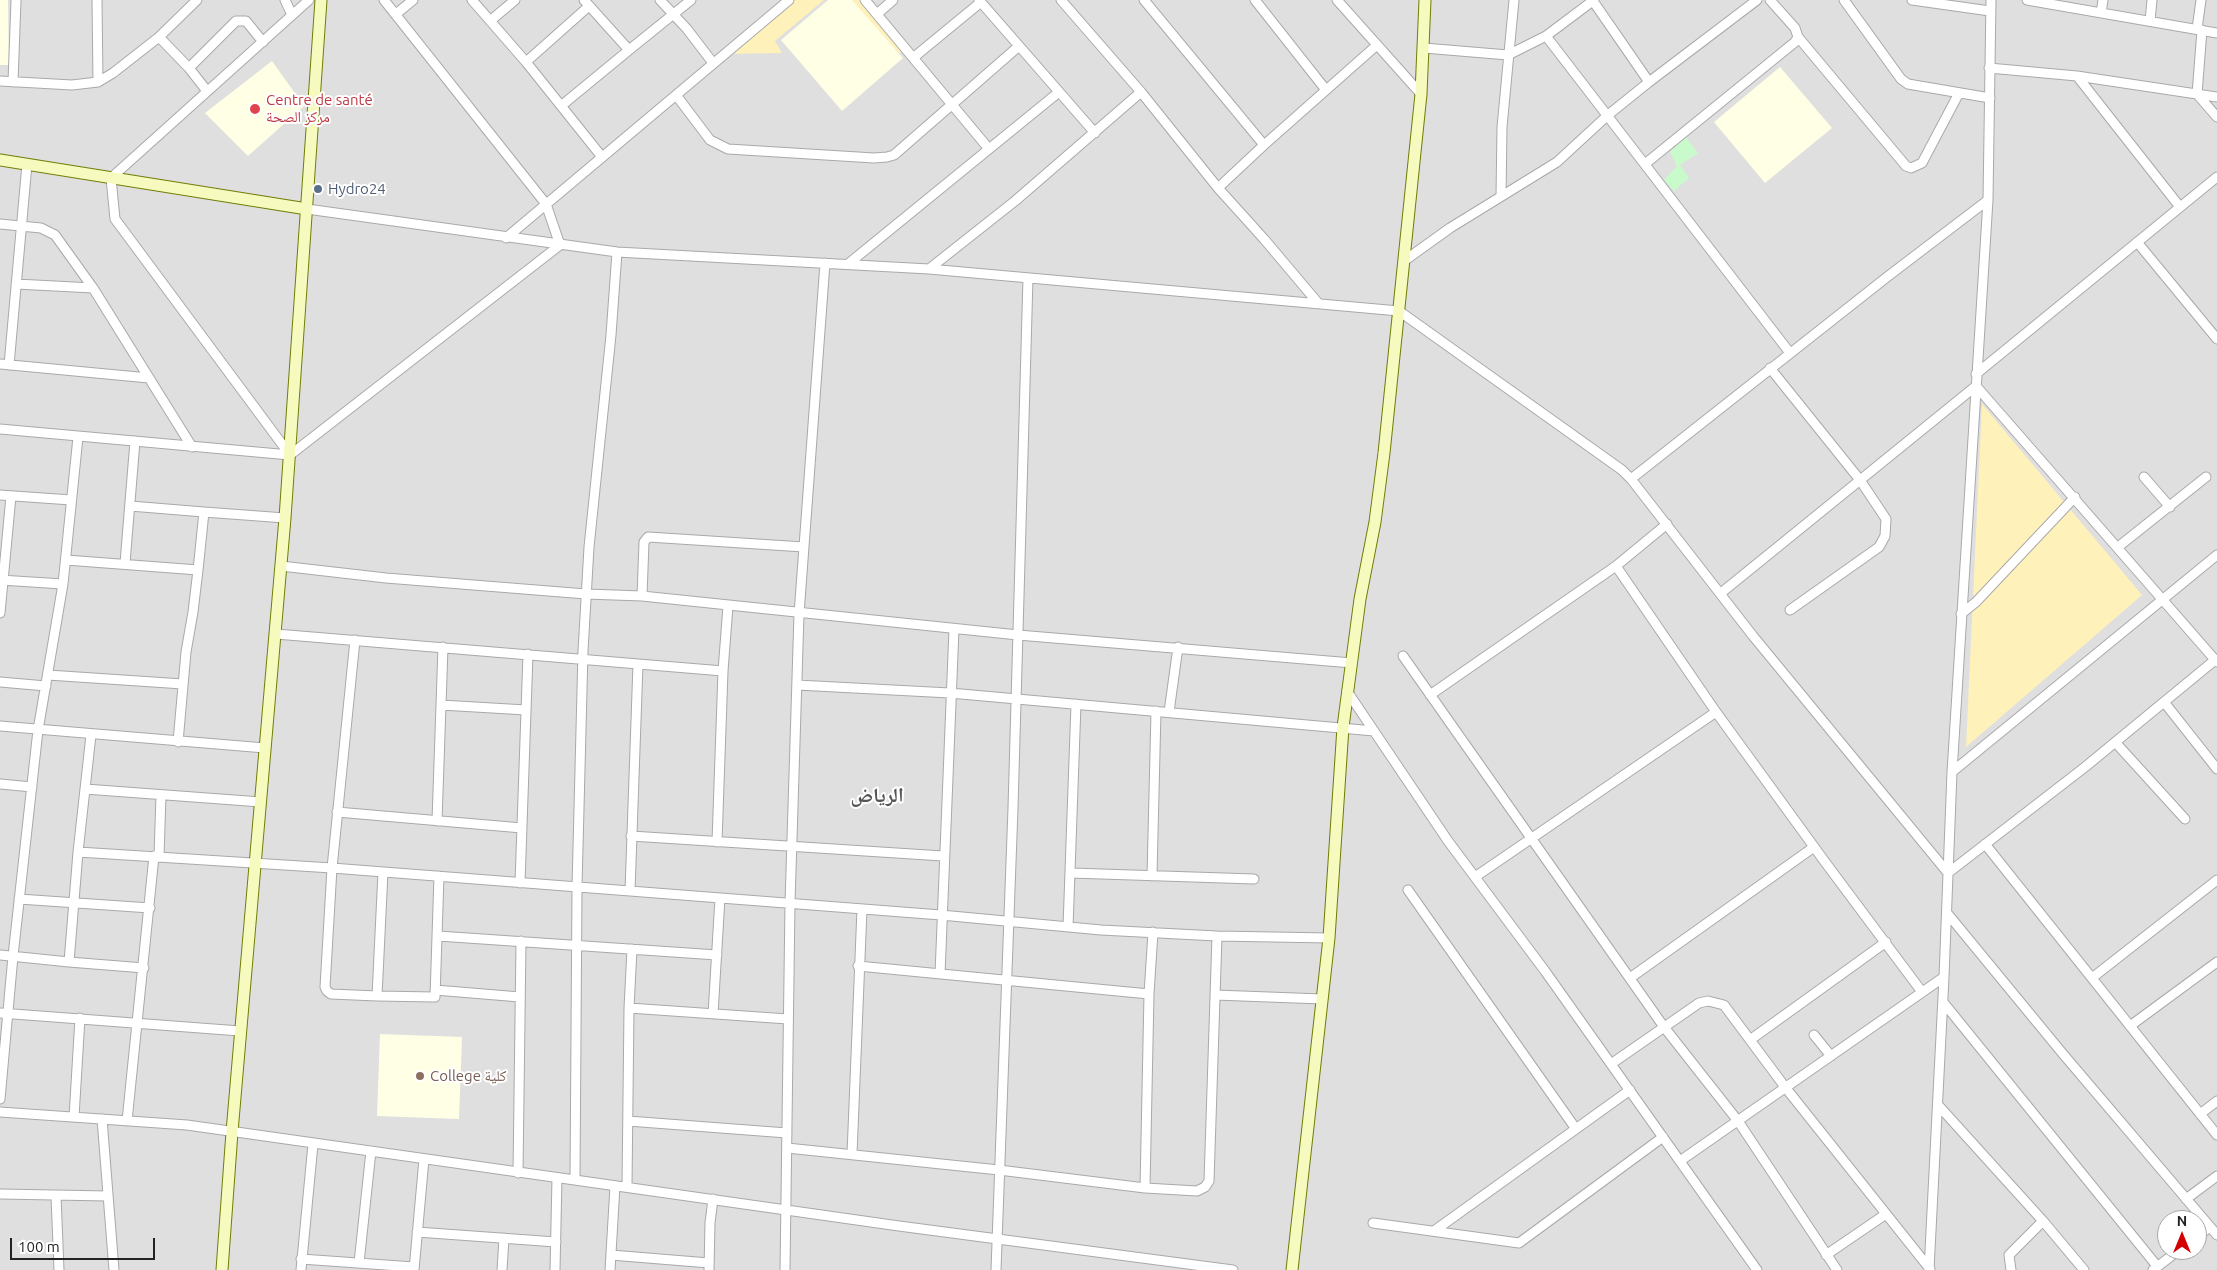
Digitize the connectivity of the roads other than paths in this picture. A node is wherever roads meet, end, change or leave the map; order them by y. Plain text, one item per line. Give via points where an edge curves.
1 (16, 0) edge
2 (96, 0) edge
3 (197, 0) edge
4 (285, 0) edge
5 (309, 0) edge
6 (321, 0) edge
7 (384, 0) edge
8 (414, 0) edge
9 (472, 0) edge
10 (515, 0) edge
11 (660, 0) edge
12 (691, 0) edge
13 (789, 0) edge
14 (865, 0) edge
15 (893, 0) edge
16 (1144, 0) edge
17 (1255, 0) edge
18 (1337, 0) edge
19 (1425, 0) edge
20 (1514, 0) edge
21 (1593, 0) edge
22 (1757, 0) edge
23 (1770, 0) edge
24 (1844, 0) edge
25 (1912, 0) edge
26 (1991, 0) edge
27 (2027, 0) edge
28 (2103, 0) edge
29 (2152, 0) edge
30 (2201, 0) edge
31 (980, 1) edge
32 (1066, 2) edge
33 (587, 3) edge
34 (2060, 3) edge
35 (1990, 11) junction
36 (2102, 13) junction
37 (396, 14) junction
38 (673, 14) junction
39 (876, 14) junction
40 (292, 15) junction
41 (490, 21) junction
42 (2150, 21) junction
43 (2199, 30) junction
44 (2217, 33) edge
45 (1546, 36) junction
46 (159, 37) junction
47 (1798, 37) junction
48 (263, 42) junction
49 (1377, 45) junction
50 (1019, 46) junction
51 (1424, 48) junction
52 (629, 50) junction
53 (1508, 56) junction
54 (914, 58) junction
55 (526, 62) junction
56 (714, 63) junction
57 (190, 68) junction
58 (1990, 68) junction
59 (2077, 76) junction
60 (0, 81) edge
61 (14, 82) junction
62 (98, 82) junction
63 (1649, 82) junction
64 (1326, 90) junction
65 (207, 91) junction
66 (1059, 92) junction
67 (1141, 92) junction
68 (1421, 94) junction
69 (1959, 94) junction
70 (2197, 94) junction
71 (676, 95) junction
72 (2217, 97) edge
73 (1990, 98) junction
74 (952, 103) junction
75 (561, 106) junction
76 (1608, 115) junction
77 (2217, 117) edge
78 (1095, 133) junction
79 (1264, 146) junction
80 (989, 149) junction
81 (602, 157) junction
82 (0, 160) edge
83 (27, 164) junction
84 (1645, 164) junction
85 (2217, 177) edge
86 (111, 178) junction
87 (1218, 188) junction
88 (1501, 196) junction
89 (1988, 200) junction
90 (546, 204) junction
91 (2180, 208) junction
92 (307, 209) junction
93 (0, 224) edge
94 (22, 226) junction
95 (506, 238) junction
96 (2137, 242) junction
97 (560, 244) junction
98 (618, 252) junction
99 (1404, 261) junction
100 (825, 263) junction
101 (848, 264) junction
102 (929, 270) junction
103 (1028, 278) junction
104 (16, 284) junction
105 (93, 288) junction
106 (1318, 303) junction
107 (1399, 311) junction
108 (2217, 339) edge
109 (1790, 353) junction
110 (4, 365) edge
111 (1770, 368) junction
112 (1976, 374) junction
113 (149, 378) junction
114 (1976, 386) junction
115 (0, 428) edge
116 (78, 437) junction
117 (135, 442) junction
118 (192, 447) junction
119 (290, 455) junction
120 (2144, 477) dead end
121 (2206, 477) dead end
122 (1631, 479) junction
123 (1860, 480) junction
124 (0, 494) edge
125 (11, 496) junction
126 (2075, 497) junction
127 (71, 500) junction
128 (130, 506) junction
129 (2170, 507) junction
130 (204, 512) junction
131 (286, 518) junction
132 (1667, 524) junction
133 (804, 547) junction
134 (2118, 547) junction
135 (2215, 559) edge
136 (66, 560) junction
137 (125, 563) junction
138 (281, 566) junction
139 (1616, 566) junction
140 (198, 570) junction
141 (2, 580) edge
142 (63, 584) junction
143 (1721, 593) junction
144 (586, 594) junction
145 (642, 596) junction
146 (2163, 598) junction
147 (728, 606) junction
148 (1790, 610) dead end
149 (0, 613) edge
150 (799, 614) junction
151 (1961, 614) junction
152 (954, 629) junction
153 (276, 634) junction
154 (1018, 635) junction
155 (355, 640) junction
156 (443, 647) junction
157 (1178, 647) junction
158 (528, 654) junction
159 (1403, 656) dead end
160 (582, 658) junction
161 (2216, 661) edge
162 (1352, 663) junction
163 (638, 664) junction
164 (723, 671) junction
165 (48, 675) junction
166 (0, 682) edge
167 (183, 684) junction
168 (797, 685) junction
169 (46, 686) junction
170 (1347, 691) junction
171 (950, 693) junction
172 (1430, 695) junction
173 (1016, 698) junction
174 (2164, 702) junction
175 (1076, 704) junction
176 (441, 705) junction
177 (526, 710) junction
178 (1156, 711) junction
179 (1169, 712) junction
180 (1716, 712) junction
181 (0, 726) edge
182 (1343, 727) junction
183 (38, 730) junction
184 (1374, 731) junction
185 (92, 735) junction
186 (178, 742) junction
187 (2115, 742) junction
188 (265, 748) junction
189 (2217, 769) edge
190 (1952, 772) junction
191 (0, 784) edge
192 (32, 787) junction
193 (85, 790) junction
194 (161, 795) junction
195 (261, 802) junction
196 (337, 812) junction
197 (2184, 819) dead end
198 (437, 820) junction
199 (522, 828) junction
200 (631, 836) junction
201 (1531, 839) junction
202 (718, 842) junction
203 (1985, 844) junction
204 (792, 847) junction
205 (1814, 847) junction
206 (78, 852) junction
207 (157, 856) junction
208 (943, 856) junction
209 (256, 862) junction
210 (332, 868) junction
211 (383, 872) junction
212 (1071, 873) junction
213 (1948, 873) junction
214 (439, 876) junction
215 (1152, 876) junction
216 (1475, 877) junction
217 (1254, 879) dead end
218 (2217, 880) edge
219 (520, 883) junction
220 (577, 887) junction
221 (1408, 890) dead end
222 (630, 891) junction
223 (720, 898) junction
224 (19, 899) junction
225 (75, 902) junction
226 (790, 903) junction
227 (150, 908) junction
228 (862, 909) junction
229 (1947, 913) junction
230 (941, 915) junction
231 (1009, 922) junction
232 (1068, 927) junction
233 (1153, 932) junction
234 (438, 936) junction
235 (1217, 936) junction
236 (1329, 938) junction
237 (521, 941) junction
238 (1886, 942) junction
239 (576, 946) junction
240 (632, 949) junction
241 (0, 955) edge
242 (717, 955) junction
243 (13, 956) junction
244 (69, 962) junction
245 (2217, 962) edge
246 (858, 966) junction
247 (144, 968) junction
248 (940, 974) junction
249 (1944, 977) junction
250 (1630, 978) junction
251 (2092, 978) junction
252 (1007, 981) junction
253 (435, 990) junction
254 (1922, 992) junction
255 (1149, 994) junction
256 (1215, 995) junction
257 (377, 996) junction
258 (520, 997) junction
259 (1322, 999) junction
260 (1943, 1002) junction
261 (629, 1008) junction
262 (4, 1013) edge
263 (713, 1014) junction
264 (80, 1018) junction
265 (788, 1019) junction
266 (138, 1022) junction
267 (2130, 1026) junction
268 (1664, 1027) junction
269 (240, 1030) junction
270 (1814, 1035) dead end
271 (1750, 1040) junction
272 (1831, 1056) junction
273 (1611, 1064) junction
274 (1785, 1087) junction
275 (1630, 1090) junction
276 (0, 1098) edge
277 (2217, 1101) edge
278 (1938, 1105) junction
279 (0, 1112) edge
280 (2200, 1114) junction
281 (74, 1117) junction
282 (102, 1119) junction
283 (127, 1121) junction
284 (628, 1121) junction
285 (1738, 1121) junction
286 (1576, 1129) junction
287 (232, 1132) junction
288 (787, 1133) junction
289 (2217, 1135) edge
290 (1663, 1137) junction
291 (313, 1144) junction
292 (787, 1148) junction
293 (371, 1151) junction
294 (852, 1154) junction
295 (424, 1159) junction
296 (1680, 1160) junction
297 (999, 1170) junction
298 (518, 1173) junction
299 (2217, 1176) edge
300 (557, 1178) junction
301 (574, 1180) junction
302 (616, 1186) junction
303 (627, 1187) junction
304 (1145, 1188) junction
305 (0, 1194) edge
306 (56, 1196) junction
307 (108, 1196) junction
308 (714, 1198) junction
309 (2186, 1199) junction
310 (786, 1210) junction
311 (1886, 1214) junction
312 (2043, 1221) junction
313 (1373, 1223) dead end
314 (2210, 1227) junction
315 (2207, 1229) edge
316 (1434, 1231) junction
317 (417, 1232) junction
318 (2217, 1235) edge
319 (504, 1238) junction
320 (997, 1238) junction
321 (556, 1242) junction
322 (611, 1255) junction
323 (1826, 1255) junction
324 (302, 1259) junction
325 (2166, 1260) edge
326 (359, 1263) junction
327 (710, 1267) edge
328 (1932, 1267) edge
329 (2155, 1268) edge
330 (414, 1269) edge
331 (59, 1270) edge
332 (114, 1270) edge
333 (222, 1270) edge
334 (301, 1270) edge
335 (502, 1270) edge
336 (555, 1270) edge
337 (610, 1270) edge
338 (785, 1270) edge
339 (996, 1270) edge
340 (1232, 1270) edge
341 (1292, 1270) edge
342 (1757, 1270) edge
343 (1837, 1270) edge
344 (2011, 1270) edge
345 (2084, 1270) edge

1 - 61 street
2 - 62 street
3 - 46 street
4 - 40 street
5 - 40 street
6 - 92 street
7 - 37 street
8 - 37 street
9 - 41 street
10 - 41 street
11 - 38 street
12 - 38 street
13 - 56 street
14 - 39 street
15 - 39 street
16 - 79 street
17 - 64 street
18 - 49 street
19 - 51 street
20 - 53 street
21 - 45 street
21 - 63 street
22 - 63 street
23 - 47 street via 1795,28
24 - 69 street via 1908,84
25 - 35 street
26 - 35 street
27 - 34 street
28 - 36 street
29 - 42 street
30 - 43 street
31 - 50 street
31 - 54 street
32 - 67 street
33 - 52 street
33 - 55 street
34 - 36 street
35 - 58 street
36 - 42 street
37 - 90 street
38 - 52 street
38 - 56 street
39 - 54 street
40 - 48 street
41 - 55 street
42 - 43 street
43 - 44 street
43 - 70 street
45 - 53 street
45 - 76 street
46 - 57 street
46 - 62 street
47 - 69 street via 1911,168 1922,163
47 - 84 street
48 - 57 street via 246,21 236,21
48 - 65 street
49 - 64 street
49 - 68 street
50 - 66 street
50 - 74 street
51 - 53 street
51 - 68 street
52 - 75 street
53 - 88 street
54 - 74 street
55 - 75 street
56 - 71 street
57 - 65 street
58 - 59 street
58 - 73 street
59 - 70 street
59 - 91 street
60 - 61 street
61 - 62 street via 72,85
63 - 76 street
64 - 79 street
65 - 86 street
66 - 78 street
66 - 80 street
67 - 78 street
67 - 87 street
68 - 99 street
69 - 73 street
70 - 72 street
70 - 77 street
71 - 74 street via 710,140 728,149 874,158 894,155
71 - 81 street
73 - 89 street
74 - 80 street
75 - 81 street
76 - 84 street
76 - 88 street via 1557,162
78 - 102 street
79 - 87 street
80 - 101 street
81 - 90 street
82 - 83 street
83 - 86 street
83 - 94 street
84 - 109 street
85 - 91 street
86 - 92 street
86 - 119 street via 116,219
87 - 106 street
88 - 99 street
89 - 109 street
89 - 112 street
90 - 95 street
90 - 97 street
91 - 96 street
92 - 95 street
92 - 119 street
93 - 94 street
94 - 104 street
94 - 105 street via 41,228 55,235
95 - 97 street
96 - 108 street
96 - 112 street
97 - 98 street
97 - 119 street
98 - 100 street
98 - 144 street
99 - 107 street
100 - 101 street
100 - 133 street
101 - 102 street
102 - 103 street
103 - 106 street
103 - 154 street
104 - 105 street
104 - 110 street
105 - 113 street
106 - 107 street
107 - 122 street
107 - 162 street via 1384,453
109 - 111 street
110 - 113 street
111 - 122 street
111 - 123 street
112 - 114 street
113 - 118 street
114 - 123 street
114 - 126 street
114 - 151 street
115 - 116 street
116 - 117 street
116 - 127 street
117 - 118 street
117 - 128 street
118 - 119 street
119 - 131 street
120 - 129 street
121 - 129 street
122 - 132 street
123 - 143 street
123 - 148 street via 1886,519 1882,542
124 - 125 street
125 - 127 street
125 - 141 street
126 - 134 street
126 - 151 street
127 - 136 street
128 - 130 street
128 - 137 street
129 - 134 street
130 - 131 street
130 - 140 street
131 - 138 street
132 - 139 street
132 - 143 street
133 - 145 street via 648,537 644,542
133 - 150 street
134 - 146 street
135 - 146 street
136 - 137 street
136 - 142 street
137 - 140 street
138 - 144 street
138 - 153 street
139 - 172 street
139 - 180 street
140 - 167 street
141 - 142 street
141 - 149 street
142 - 165 street
143 - 213 street
144 - 145 street
144 - 160 street
145 - 147 street
146 - 161 street
146 - 190 street
147 - 150 street
147 - 164 street
150 - 152 street
150 - 168 street
151 - 190 street
152 - 154 street
152 - 171 street
153 - 155 street
153 - 188 street
154 - 157 street
154 - 173 street
155 - 156 street
155 - 196 street
156 - 158 street
156 - 176 street
157 - 162 street
157 - 179 street
158 - 160 street
158 - 177 street
159 - 172 street
160 - 163 street
160 - 220 street
161 - 174 street
162 - 170 street
163 - 164 street
163 - 200 street
164 - 202 street
165 - 167 street
165 - 169 street
166 - 169 street
167 - 186 street
168 - 171 street
168 - 204 street
169 - 183 street
170 - 182 street
170 - 184 street
171 - 173 street
171 - 208 street
172 - 201 street
173 - 175 street
173 - 231 street
174 - 187 street
174 - 189 street
175 - 178 street
175 - 212 street
176 - 177 street
176 - 198 street
177 - 199 street
178 - 179 street
178 - 215 street
179 - 182 street
180 - 201 street
180 - 205 street
181 - 183 street
182 - 184 street
182 - 236 street
183 - 185 street
183 - 192 street
184 - 216 street
185 - 186 street
185 - 193 street
186 - 188 street
187 - 197 street
187 - 203 street
188 - 195 street
190 - 213 street
191 - 192 street
192 - 224 street
193 - 194 street
193 - 206 street
194 - 195 street
194 - 207 street
195 - 209 street
196 - 198 street
196 - 210 street
198 - 199 street
199 - 219 street
200 - 202 street
200 - 222 street
201 - 216 street
201 - 250 street
202 - 204 street
203 - 213 street
203 - 251 street
204 - 208 street
204 - 226 street
205 - 238 street
205 - 250 street
206 - 207 street
206 - 225 street
207 - 209 street
207 - 227 street
208 - 230 street
209 - 210 street
209 - 269 street
210 - 211 street
210 - 257 street via 325,987 331,994
211 - 214 street
211 - 257 street
212 - 215 street
212 - 232 street
213 - 229 street
214 - 219 street
214 - 234 street
215 - 217 street
216 - 273 street
218 - 251 street
219 - 220 street
220 - 222 street
220 - 239 street
221 - 286 street
222 - 223 street
223 - 226 street
223 - 242 street
224 - 225 street
224 - 243 street
225 - 227 street
225 - 244 street
226 - 228 street
226 - 265 street
227 - 247 street
228 - 230 street
228 - 246 street
229 - 249 street
229 - 309 street
230 - 231 street
230 - 248 street
231 - 232 street
231 - 252 street
232 - 233 street
233 - 235 street
233 - 255 street
234 - 237 street
234 - 253 street
235 - 236 street
235 - 256 street
236 - 259 street
237 - 239 street
237 - 258 street
238 - 254 street
238 - 271 street
239 - 240 street
239 - 301 street
240 - 242 street
240 - 261 street
241 - 243 street
242 - 263 street
243 - 244 street
243 - 262 street
244 - 247 street
245 - 267 street
246 - 248 street
246 - 294 street
247 - 266 street
248 - 252 street
249 - 254 street
249 - 260 street
250 - 268 street
251 - 267 street
252 - 255 street
252 - 297 street
253 - 257 street via 435,997
253 - 258 street
254 - 272 street
255 - 304 street
256 - 259 street
256 - 304 street via 1209,1181 1197,1191
258 - 298 street
259 - 341 street
260 - 278 street
260 - 329 street
261 - 263 street
261 - 284 street
262 - 264 street
262 - 276 street
263 - 265 street
264 - 266 street
264 - 281 street
265 - 288 street
266 - 269 street
266 - 283 street
267 - 280 street
268 - 271 street via 1698,1003 1716,1001 1724,1005
268 - 273 street
268 - 285 street
269 - 287 street
270 - 272 street
271 - 274 street
272 - 274 street
273 - 275 street
274 - 285 street
274 - 311 street
275 - 286 street
275 - 290 street
277 - 280 street
278 - 312 street
278 - 328 street
279 - 281 street
280 - 289 street
281 - 282 street
282 - 283 street
282 - 307 street
283 - 287 street
284 - 288 street
284 - 303 street
285 - 296 street
285 - 323 street
286 - 316 street
287 - 291 street
287 - 333 street
288 - 292 street
290 - 296 street
290 - 316 street via 1519,1243
291 - 293 street
291 - 324 street
292 - 294 street
292 - 310 street
293 - 295 street
293 - 326 street
294 - 297 street
295 - 298 street
295 - 317 street
296 - 342 street
297 - 304 street
297 - 320 street
298 - 300 street
299 - 309 street
300 - 301 street
300 - 321 street
301 - 302 street
302 - 303 street
302 - 322 street
303 - 308 street
305 - 306 street
306 - 307 street
306 - 331 street
307 - 332 street
308 - 310 street
308 - 327 street via 710,1223
309 - 314 street
310 - 320 street
310 - 338 street
311 - 323 street
311 - 328 street
312 - 344 street via 2009,1255
312 - 345 street
313 - 316 street
314 - 315 street
314 - 318 street
317 - 319 street
317 - 330 street
319 - 321 street
319 - 335 street
320 - 339 street
320 - 340 street
321 - 336 street
322 - 327 street
322 - 337 street
323 - 343 street
324 - 326 street
324 - 334 street
325 - 329 street
326 - 330 street

